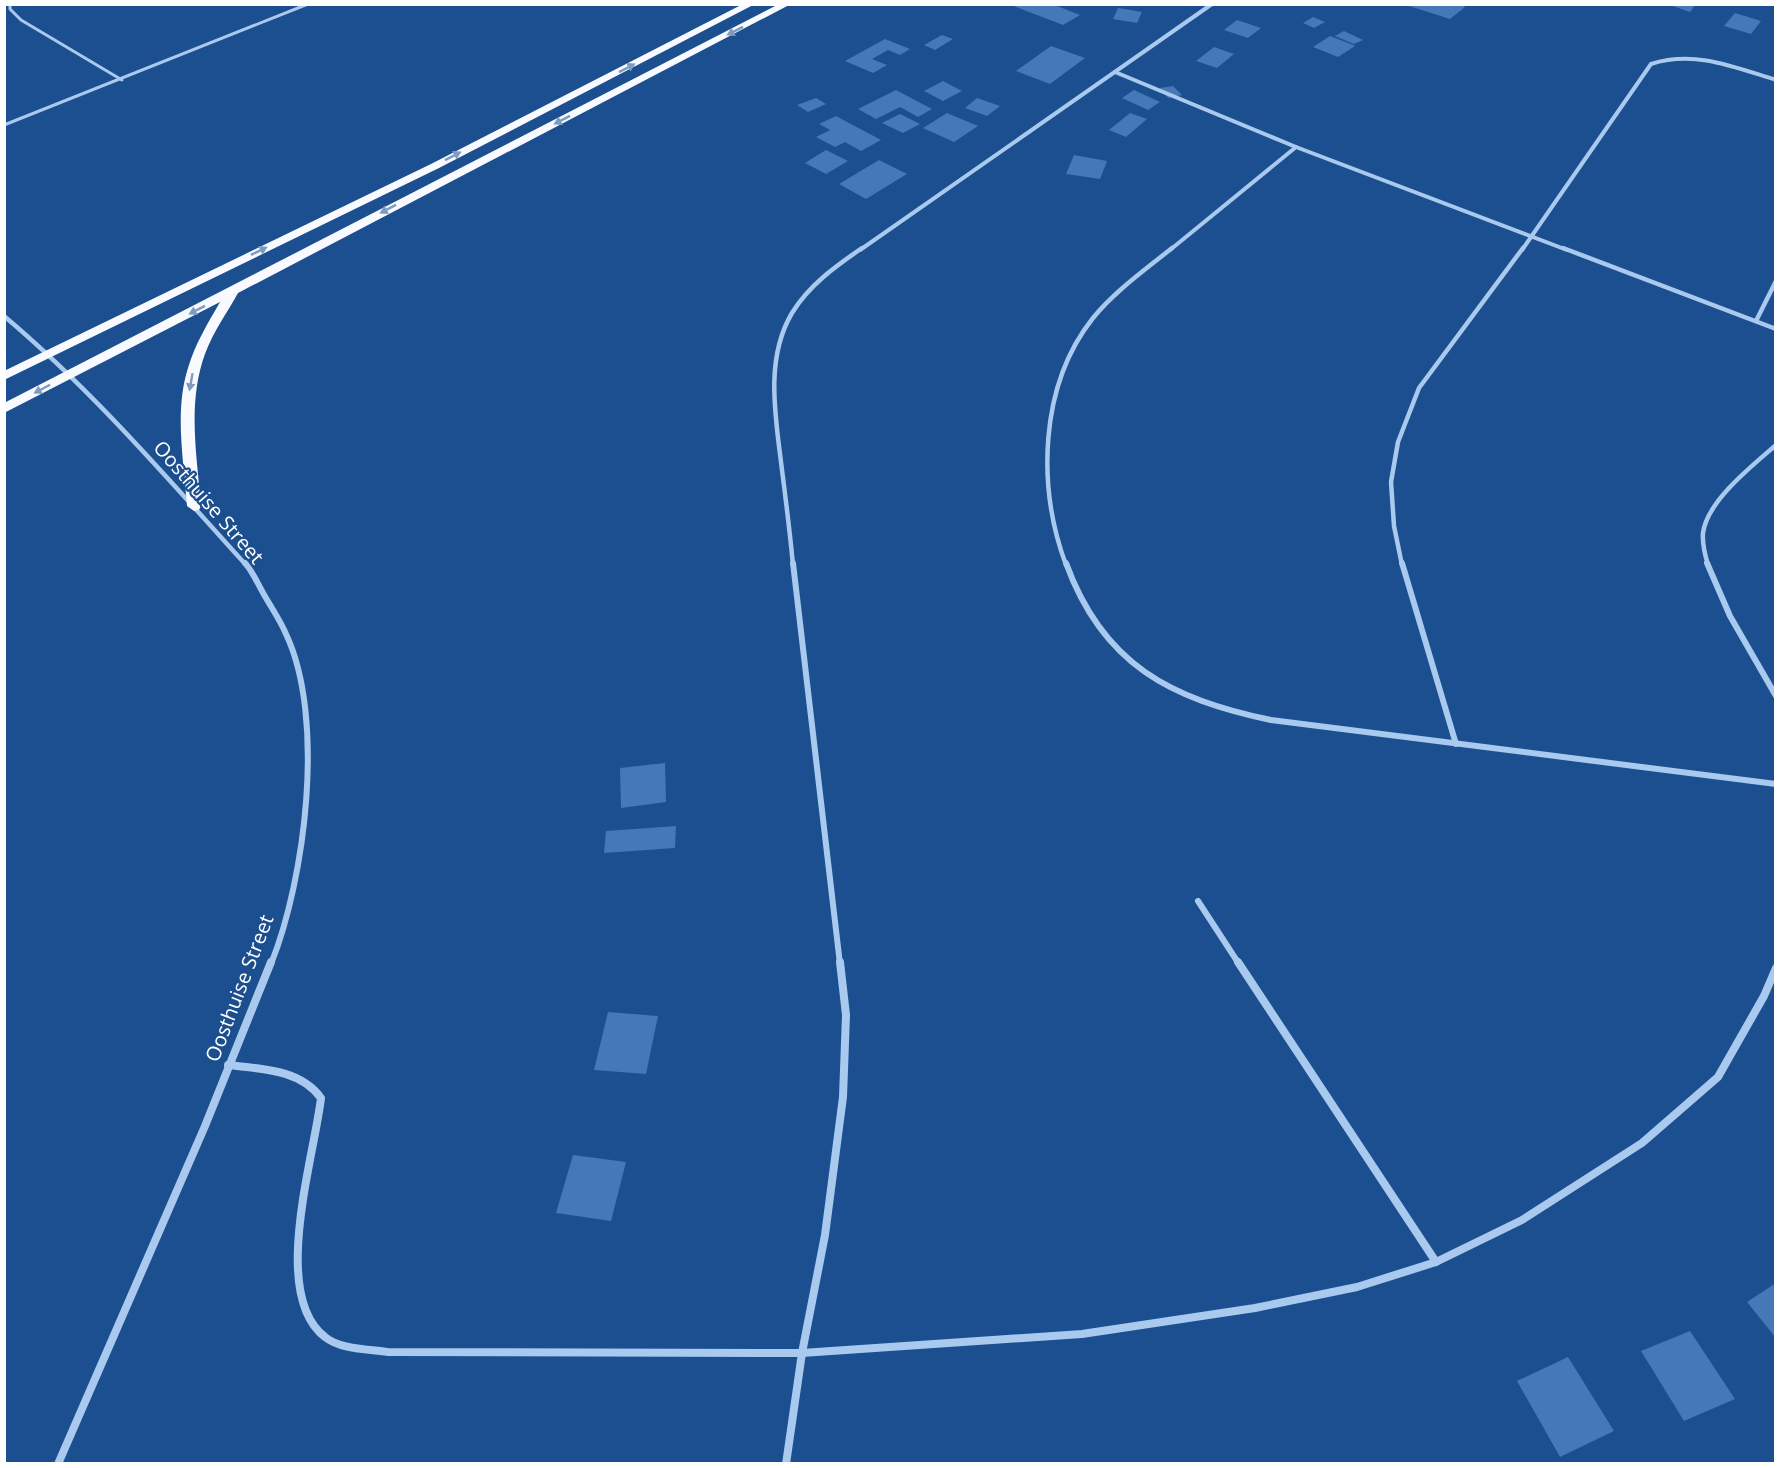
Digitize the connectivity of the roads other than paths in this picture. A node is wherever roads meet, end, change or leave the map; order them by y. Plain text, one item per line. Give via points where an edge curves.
1 (10, 4) edge
2 (308, 4) edge
3 (751, 4) edge
4 (787, 4) edge
5 (1212, 4) edge
6 (1115, 72) junction
7 (122, 80) junction
8 (1776, 80) edge
9 (4, 125) edge
10 (1296, 147) junction
11 (1532, 236) junction
12 (1776, 281) edge
13 (233, 291) junction
14 (4, 316) edge
15 (1756, 321) junction
16 (1776, 329) edge
17 (49, 354) junction
18 (70, 374) junction
19 (4, 376) edge
20 (4, 409) edge
21 (1776, 444) edge
22 (194, 506) junction
23 (1776, 696) edge
24 (1456, 744) junction
25 (1776, 784) edge
26 (1198, 901) dead end
27 (1776, 968) edge
28 (228, 1065) junction
29 (1436, 1262) junction
30 (802, 1353) junction
31 (58, 1464) edge
32 (786, 1464) edge

1 - 7 lane via 21,20
2 - 7 lane
17 -> 3 highway via 435,166
4 -> 13 highway
5 - 6 street
6 - 10 street
6 - 30 street via 832,269 799,300 778,344 774,399 846,1015 843,1097 825,1236
7 - 9 lane
8 - 11 street via 1692,58 1665,58 1651,64
10 - 11 street
10 - 24 street via 1111,298 1085,328 1059,389 1049,429 1051,506 1064,555 1079,596 1099,627 1138,669 1169,687 1225,711
11 - 15 street
11 - 24 street via 1419,388 1398,442 1391,482 1394,526 1404,574
12 - 15 street
13 -> 18 highway
13 -> 22 highway via 198,353 190,385
14 - 17 street, Oosthuise Street
15 - 16 street
17 - 18 street, Oosthuise Street
17 - 19 highway
18 -> 20 highway
18 - 22 street, Oosthuise Street
21 - 23 street via 1736,480 1710,513 1702,532 1704,554 1714,580
22 - 28 street, Oosthuise Street via 248,567 287,635 309,735 307,799 295,877 276,951
24 - 25 street
26 - 29 street
27 - 29 street via 1718,1077 1642,1143 1522,1220
28 - 30 street via 294,1076 312,1085 321,1098 298,1241 297,1274 300,1300 310,1323 326,1338 388,1352
28 - 31 street, Oosthuise Street
29 - 30 street via 1357,1287 1255,1308 1082,1335
30 - 32 street

